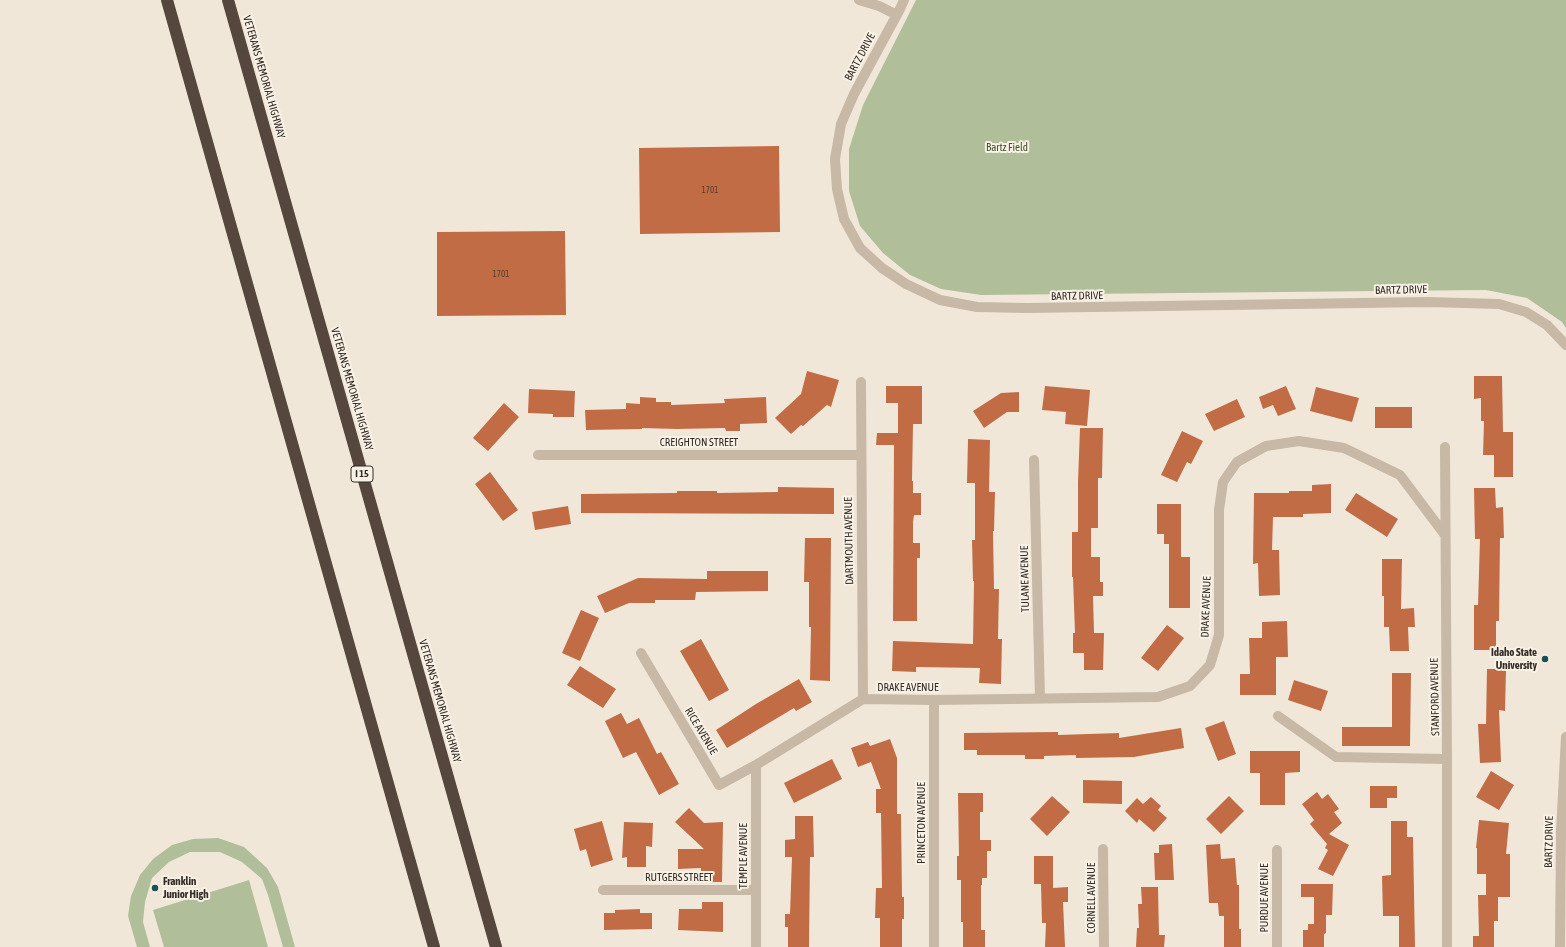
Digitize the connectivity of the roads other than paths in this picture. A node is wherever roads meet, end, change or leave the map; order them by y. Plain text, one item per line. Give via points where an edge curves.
1 (167, 0) edge
2 (228, 0) edge
3 (859, 0) edge
4 (904, 0) edge
5 (897, 15) junction
6 (1566, 345) edge
7 (861, 382) dead end
8 (1445, 447) dead end
9 (538, 455) dead end
10 (860, 455) junction
11 (1034, 460) dead end
12 (1445, 535) junction
13 (641, 653) dead end
14 (1040, 698) junction
15 (862, 699) junction
16 (934, 700) junction
17 (1278, 716) dead end
18 (1566, 737) edge
19 (1447, 758) junction
20 (756, 765) junction
21 (1563, 830) edge
22 (1103, 849) dead end
23 (1277, 850) dead end
24 (603, 890) dead end
25 (756, 890) junction
26 (434, 947) edge
27 (496, 947) edge
28 (756, 947) edge
29 (934, 947) edge
30 (1104, 947) edge
31 (1277, 947) edge
32 (1447, 947) edge
33 (1560, 947) edge

1 - 26 highway
2 - 27 highway, VETERANS MEMORIAL HIGHWAY / I 15
3 - 5 street
4 - 5 street, BARTZ DRIVE
5 - 6 street, BARTZ DRIVE via 854,94 841,124 835,159 836,189 844,219 860,248 882,268 906,284 940,300 977,307 1428,302 1499,304 1526,312 1548,325
7 - 10 street, DARTMOUTH AVENUE
8 - 12 street, STANFORD AVENUE
9 - 10 street, CREIGHTON STREET
10 - 15 street, DARTMOUTH AVENUE
11 - 14 street, TULANE AVENUE
12 - 14 street, DRAKE AVENUE via 1400,475 1344,448 1299,441 1266,446 1237,462 1223,482 1219,510 1219,635 1210,665 1190,686 1158,697
12 - 19 street, STANFORD AVENUE
13 - 20 street, RICE AVENUE via 719,785
14 - 16 street, DRAKE AVENUE
15 - 16 street, DRAKE AVENUE
15 - 20 street, DRAKE AVENUE
16 - 29 street, PRINCETON AVENUE
17 - 19 street via 1336,757
18 - 21 street, BARTZ DRIVE
19 - 32 street, STANFORD AVENUE
20 - 25 street, TEMPLE AVENUE
21 - 33 street, BARTZ DRIVE
22 - 30 street, CORNELL AVENUE
23 - 31 street, PURDUE AVENUE
24 - 25 street, RUTGERS STREET
25 - 28 street, TEMPLE AVENUE

